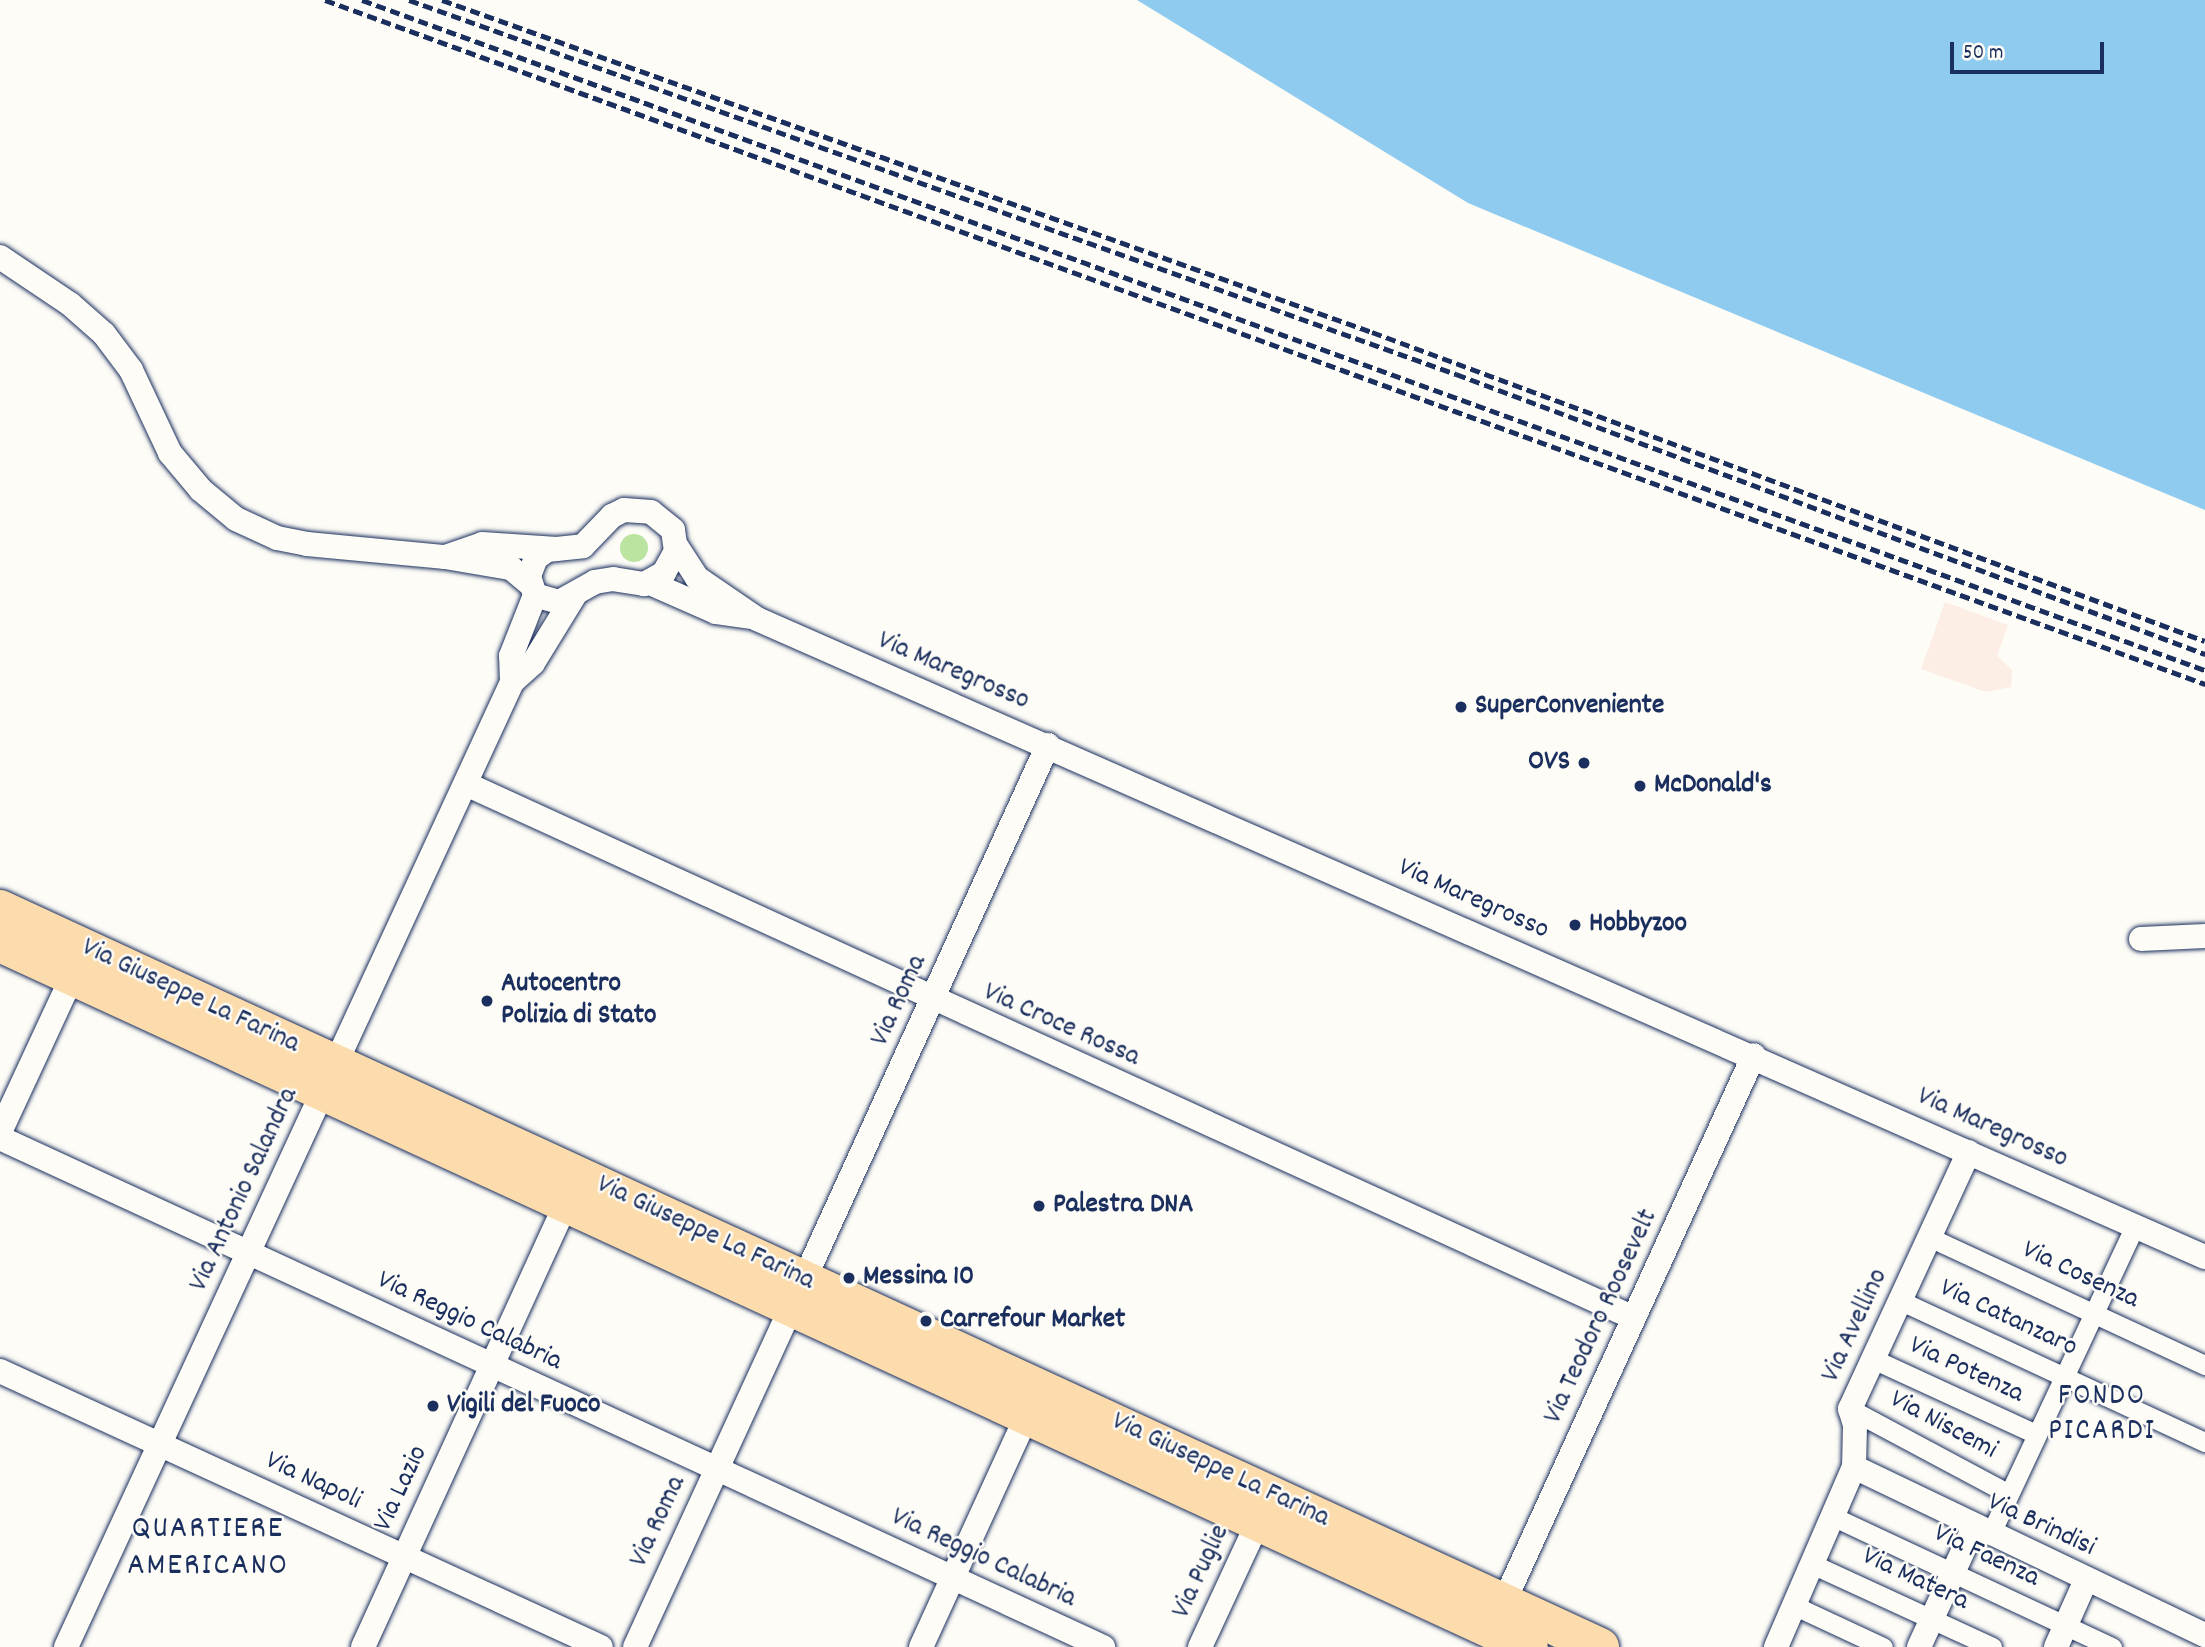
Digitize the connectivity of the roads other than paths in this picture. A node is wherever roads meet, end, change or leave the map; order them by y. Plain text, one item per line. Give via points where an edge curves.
1 (0, 257) edge
2 (677, 547) junction
3 (557, 549) junction
4 (445, 557) junction
5 (650, 583) junction
6 (532, 589) junction
7 (574, 596) junction
8 (754, 617) junction
9 (512, 682) junction
10 (1048, 746) junction
11 (466, 784) junction
12 (0, 909) edge
13 (2205, 936) edge
14 (2141, 939) dead end
15 (0, 943) edge
16 (72, 977) junction
17 (933, 1001) junction
18 (1754, 1055) junction
19 (329, 1078) junction
20 (0, 1132) edge
21 (0, 1138) edge
22 (1969, 1152) junction
23 (566, 1204) junction
24 (2135, 1224) junction
25 (1931, 1238) junction
26 (249, 1253) junction
27 (2205, 1257) edge
28 (798, 1294) junction
29 (1901, 1301) junction
30 (2092, 1313) junction
31 (1634, 1318) junction
32 (1873, 1359) junction
33 (492, 1365) junction
34 (2205, 1365) edge
35 (0, 1371) edge
36 (2063, 1376) junction
37 (1850, 1409) junction
38 (1027, 1416) junction
39 (2036, 1434) junction
40 (2205, 1441) edge
41 (160, 1444) junction
42 (1854, 1467) junction
43 (717, 1469) junction
44 (2009, 1494) junction
45 (1836, 1518) junction
46 (1258, 1522) junction
47 (1982, 1531) junction
48 (404, 1557) junction
49 (1814, 1565) junction
50 (1953, 1573) junction
51 (953, 1578) junction
52 (2087, 1580) junction
53 (1796, 1606) junction
54 (1932, 1619) junction
55 (1493, 1626) edge
56 (2205, 1635) edge
57 (2061, 1636) edge
58 (66, 1647) edge
59 (363, 1647) edge
60 (601, 1647) edge
61 (635, 1647) edge
62 (921, 1647) edge
63 (1103, 1647) edge
64 (1200, 1647) edge
65 (1529, 1647) edge
66 (1600, 1647) edge
67 (1776, 1647) edge
68 (1883, 1647) edge
69 (1919, 1647) edge
70 (1992, 1647) edge
71 (2112, 1647) edge

1 - 4 street via 71,304 104,334 131,370 170,453 201,490 236,519 268,535 307,544
2 - 3 street via 675,534 663,518 634,509 612,516 583,546
2 - 5 street via 668,568
2 - 8 street via 697,578
3 - 4 street via 482,544
3 - 6 street via 536,558
4 - 6 street via 510,568
5 - 7 street via 608,580 592,583
5 - 8 street via 716,612
6 - 7 street via 552,603
6 - 9 street via 511,656
7 - 9 street via 533,663
8 - 10 street, Via Maregrosso
9 - 11 street, Via Antonio Salandra
10 - 17 street, Via Roma
10 - 18 street, Via Maregrosso
11 - 17 street, Via Croce Rossa
11 - 19 street, Via Antonio Salandra
12 - 19 main road, Via Giuseppe La Farina
13 - 14 street
15 - 16 main road, Via Giuseppe La Farina
16 - 19 main road, Via Giuseppe La Farina
16 - 20 street
17 - 28 street, Via Roma
17 - 31 street, Via Croce Rossa
18 - 22 street, Via Maregrosso
18 - 31 street, Via Teodoro Roosevelt
19 - 23 main road, Via Giuseppe La Farina
19 - 26 street, Via Antonio Salandra
19 - 28 main road, Via Giuseppe La Farina
21 - 26 street, Via Reggio Calabria
22 - 24 street, Via Maregrosso
22 - 25 street, Via Avellino
23 - 28 main road, Via Giuseppe La Farina
23 - 33 street, Via Lazio
24 - 27 street, Via Maregrosso
24 - 30 street
25 - 29 street, Via Avellino
25 - 30 street, Via Cosenza
26 - 33 street, Via Reggio Calabria
26 - 41 street, Via Antonio Salandra
28 - 38 main road, Via Giuseppe La Farina
28 - 43 street, Via Roma
28 - 55 main road, Via Giuseppe La Farina
29 - 32 street, Via Avellino
29 - 36 street, Via Catanzaro
30 - 34 street, Via Cosenza
30 - 36 street
31 - 55 street, Via Teodoro Roosevelt
32 - 37 street, Via Avellino
32 - 39 street, Via Potenza
33 - 43 street, Via Reggio Calabria
33 - 48 street, Via Lazio
35 - 41 street, Via Napoli
36 - 39 street
36 - 40 street, Via Catanzaro
37 - 42 street, Via Avellino via 1855,1425
37 - 44 street, Via Niscemi
38 - 46 main road, Via Giuseppe La Farina
38 - 51 street
39 - 44 street
41 - 48 street, Via Napoli
41 - 58 street, Via Antonio Salandra
42 - 45 street, Via Avellino
42 - 47 street, Via Brindisi
43 - 51 street, Via Reggio Calabria
43 - 61 street, Via Roma
44 - 47 street
45 - 49 street, Via Avellino
45 - 50 street, Via Faenza
46 - 55 main road, Via Giuseppe La Farina
46 - 64 street, Via Puglie
47 - 50 street
47 - 52 street, Via Brindisi
48 - 59 street, Via Lazio
48 - 60 street, Via Napoli
49 - 53 street, Via Avellino
49 - 54 street, Via Matera
50 - 54 street
50 - 57 street, Via Faenza
51 - 62 street
51 - 63 street, Via Reggio Calabria
52 - 56 street, Via Brindisi
52 - 57 street
53 - 67 street, Via Avellino
53 - 68 street
54 - 69 street
54 - 70 street, Via Matera
55 - 65 main road, Via Giuseppe La Farina
55 - 66 main road, Via Giuseppe La Farina
57 - 71 street, Via Faenza

